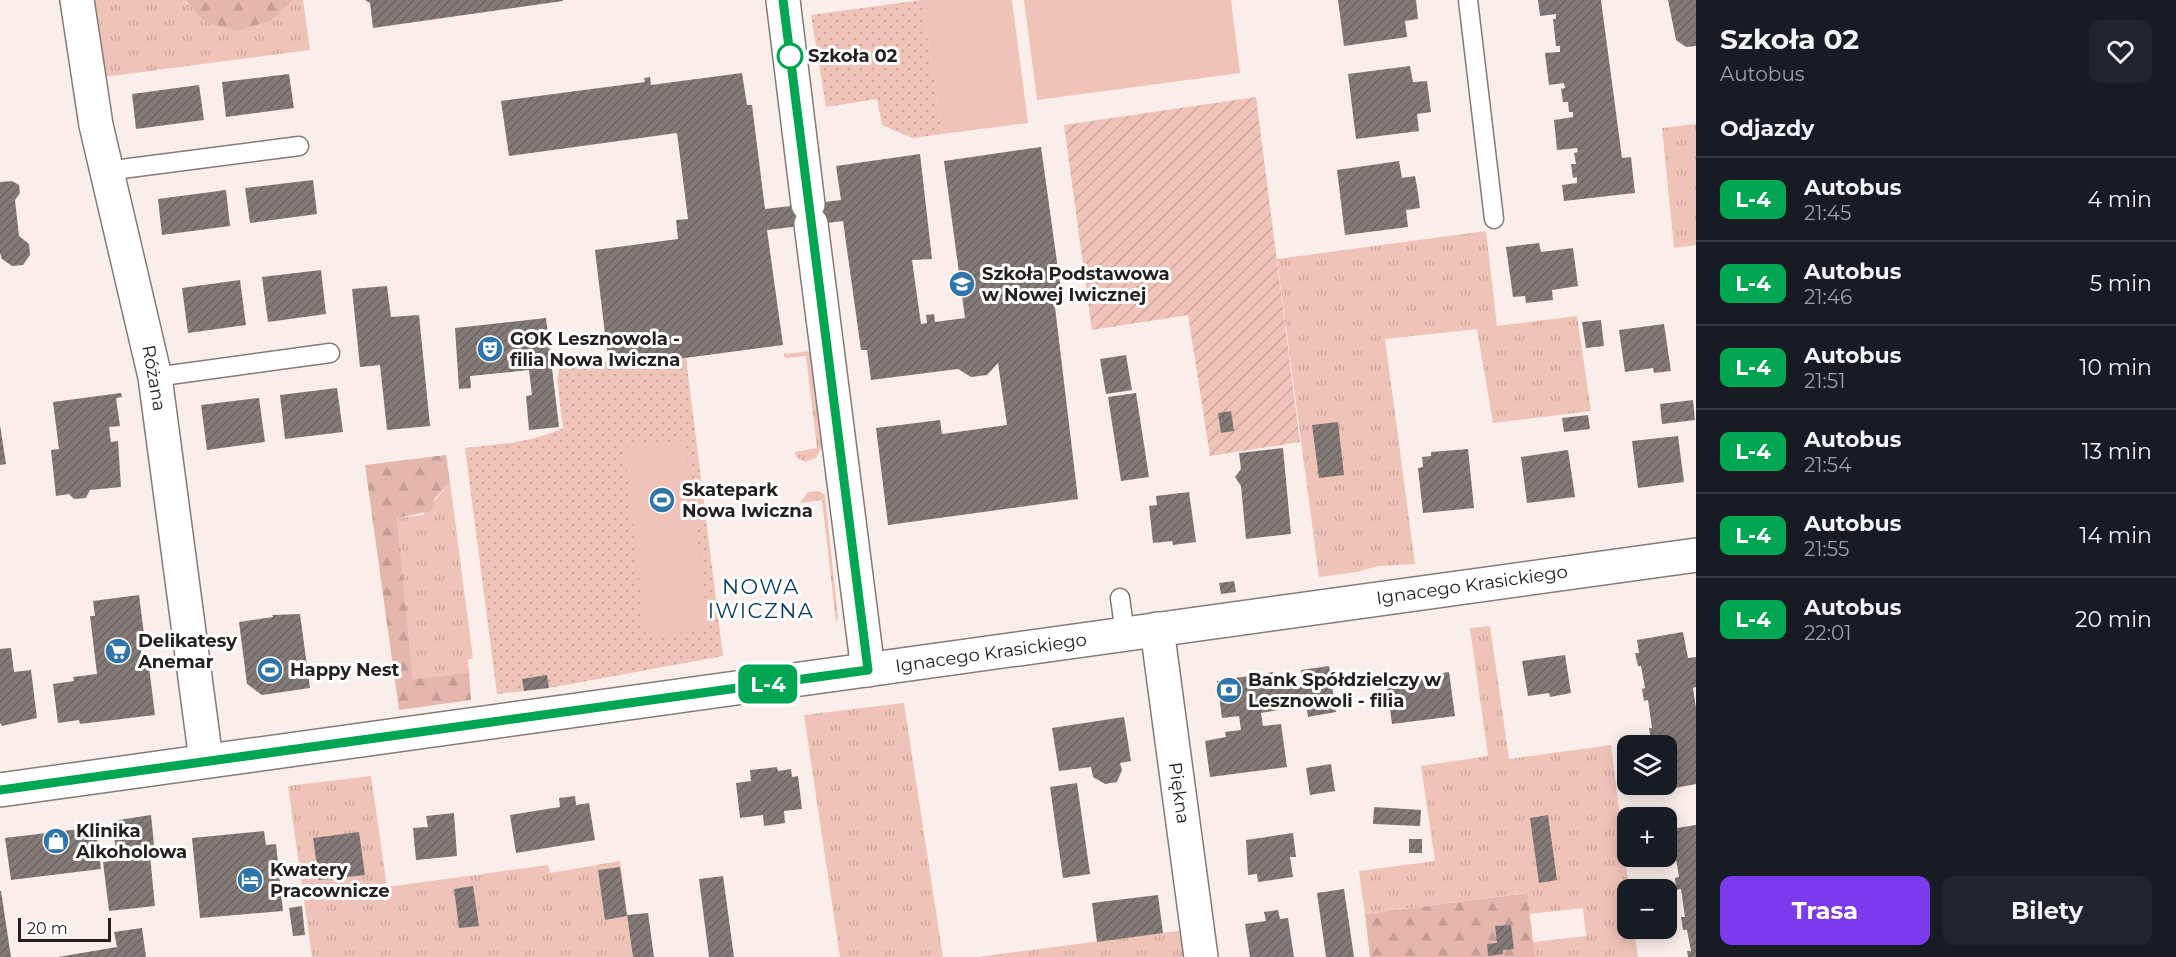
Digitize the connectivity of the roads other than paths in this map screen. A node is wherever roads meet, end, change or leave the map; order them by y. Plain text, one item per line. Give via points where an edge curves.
1 (77, 0) edge
2 (783, 0) edge
3 (1468, 0) edge
4 (299, 146) dead end
5 (106, 171) junction
6 (1494, 219) dead end
7 (330, 353) dead end
8 (155, 377) junction
9 (1696, 555) edge
10 (1120, 598) dead end
11 (1157, 629) junction
12 (1125, 634) junction
13 (868, 670) junction
14 (206, 760) junction
15 (0, 790) edge
16 (1201, 957) edge

1 - 5 street, Różana
2 - 13 street
3 - 6 lane
4 - 5 lane
5 - 8 street, Różana
7 - 8 lane
8 - 14 street, Różana
9 - 11 street, Ignacego Krasickiego
10 - 12 lane
11 - 12 street, Ignacego Krasickiego
11 - 16 street, Piękna
12 - 13 street, Ignacego Krasickiego
13 - 14 street, Ignacego Krasickiego
14 - 15 street, Ignacego Krasickiego

